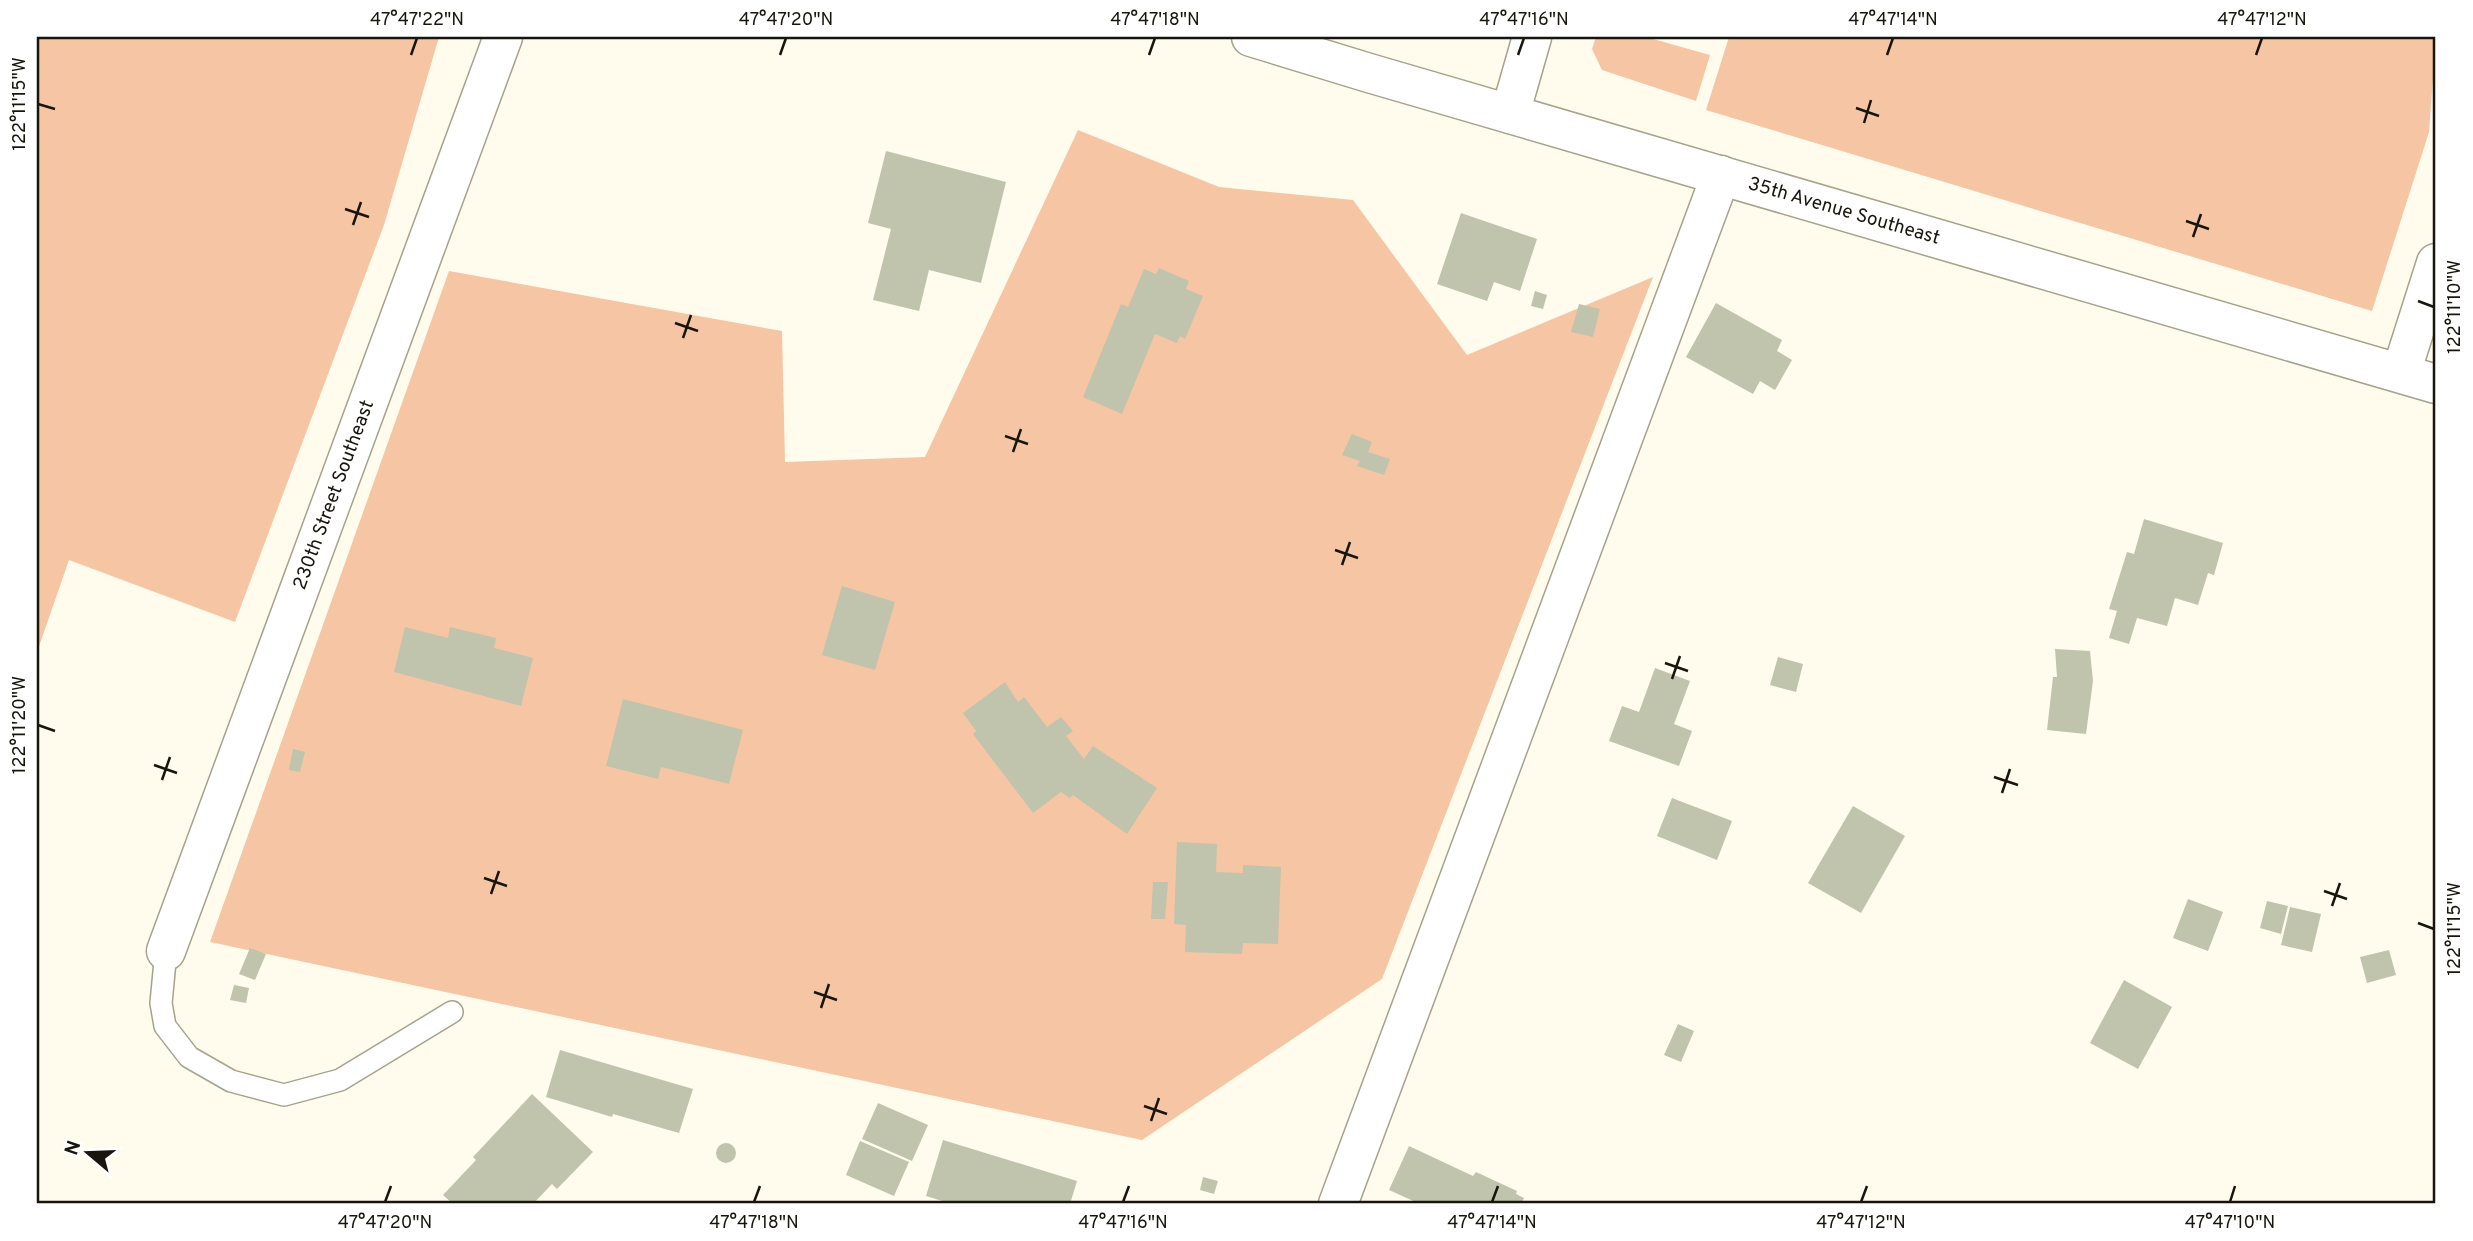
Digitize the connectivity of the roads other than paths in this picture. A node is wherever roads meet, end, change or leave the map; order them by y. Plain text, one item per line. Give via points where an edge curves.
1 (503, 37) edge
2 (1251, 37) edge
3 (1532, 37) edge
4 (1510, 114) junction
5 (1721, 175) junction
6 (2436, 263) edge
7 (2419, 378) edge
8 (166, 951) joint
9 (452, 1012) dead end
10 (1338, 1204) edge

1 - 8 street, 230th Street Southeast
2 - 4 street, 35th Avenue Southeast
3 - 4 street
4 - 5 street, 35th Avenue Southeast
5 - 7 street, 35th Avenue Southeast
5 - 10 street
6 - 7 street
8 - 9 lane via 161,1003 165,1026 189,1057 230,1081 284,1095 340,1080

